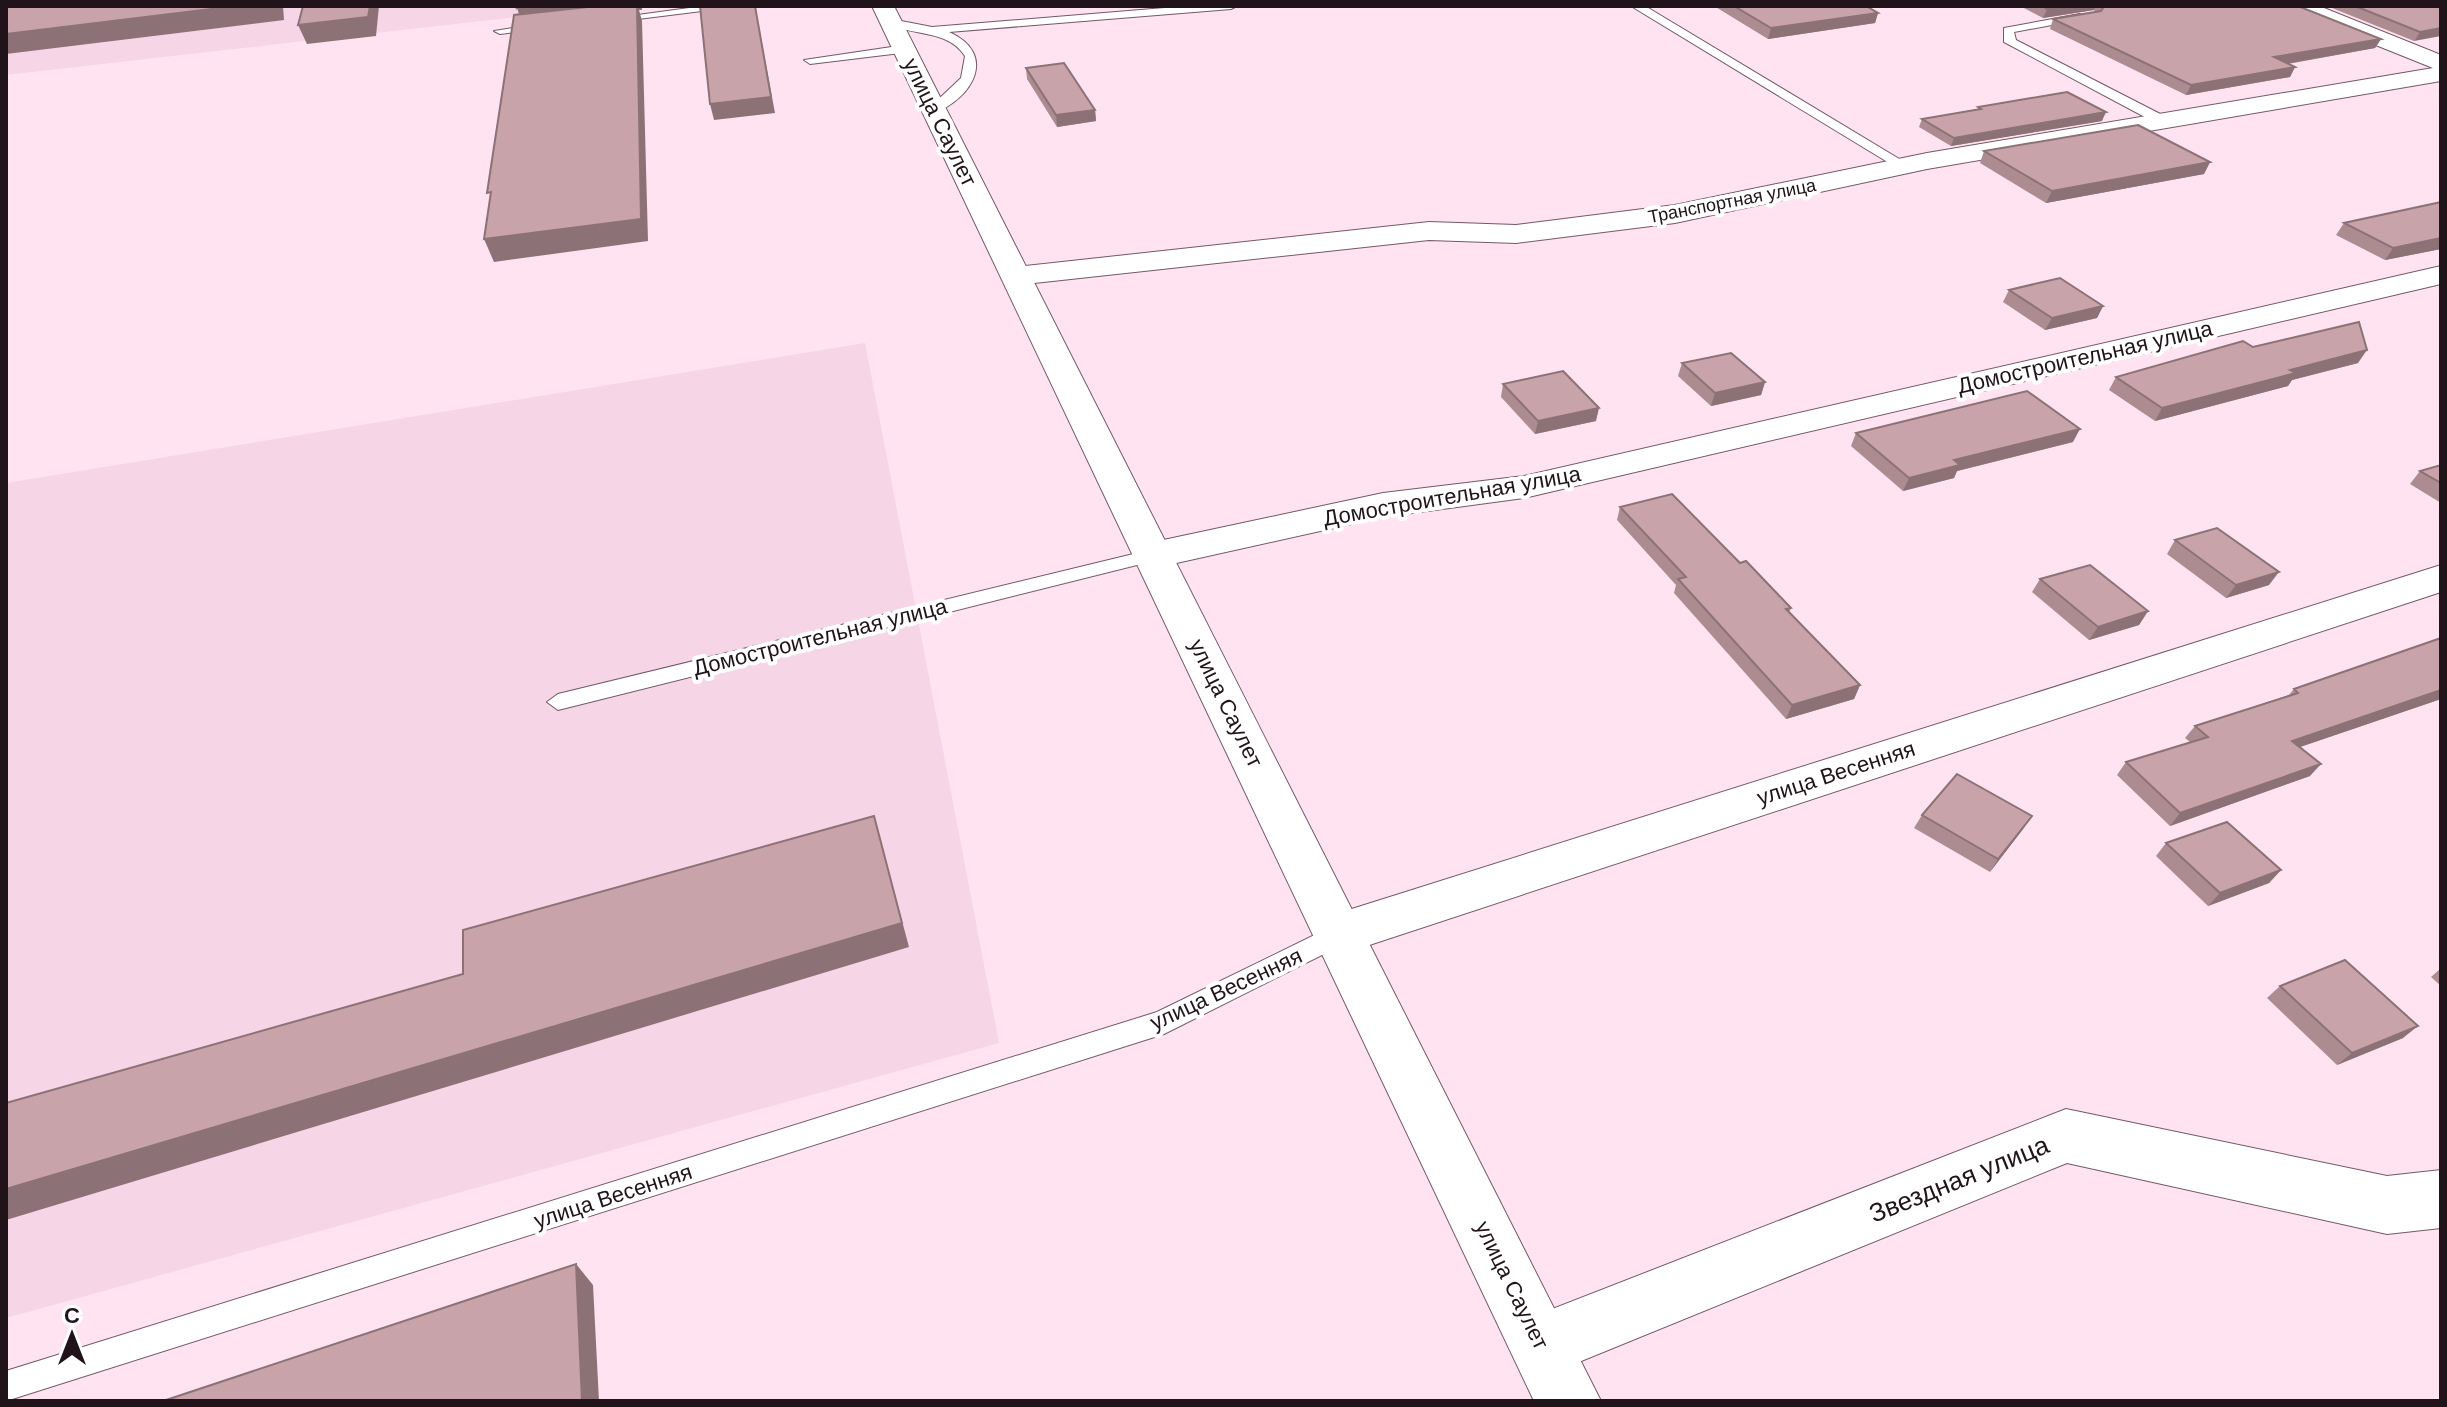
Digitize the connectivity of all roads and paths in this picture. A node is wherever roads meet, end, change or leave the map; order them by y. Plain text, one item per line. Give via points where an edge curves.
1 (736, 6) edge
2 (1231, 6) edge
3 (1637, 6) edge
4 (2299, 6) edge
5 (2092, 15) edge
6 (595, 21) edge
7 (548, 26) edge
8 (903, 27) edge
9 (500, 31) dead end
10 (810, 60) dead end
11 (2441, 63) edge
12 (2441, 74) edge
13 (2163, 121) junction
14 (1904, 166) junction
15 (2441, 275) edge
16 (1016, 276) junction
17 (1154, 555) junction
18 (2441, 578) edge
19 (558, 702) dead end
20 (1339, 934) junction
21 (2441, 1199) edge
22 (1542, 1345) junction
23 (6, 1387) edge
24 (1568, 1401) edge

1 - 6 lane
2 - 8 lane
3 - 14 lane
4 - 11 street
5 - 13 lane via 2008,30 2010,42
7 - 9 lane
8 - 10 lane
8 - 16 street, улица Саулет via 934,109
12 - 13 street, Транспортная улица
13 - 14 street, Транспортная улица
14 - 16 street, Транспортная улица via 1675,214 1516,234 1429,231
15 - 17 street, Домостроительная улица via 1524,487 1383,505
16 - 17 street, улица Саулет
17 - 19 lane, Домостроительная улица
17 - 20 street, улица Саулет
18 - 20 street, улица Весенняя
20 - 22 street, улица Саулет
20 - 23 lane, улица Весенняя via 1164,1022
21 - 22 street, Звездная улица via 2387,1205 2066,1136
22 - 24 street, улица Саулет

